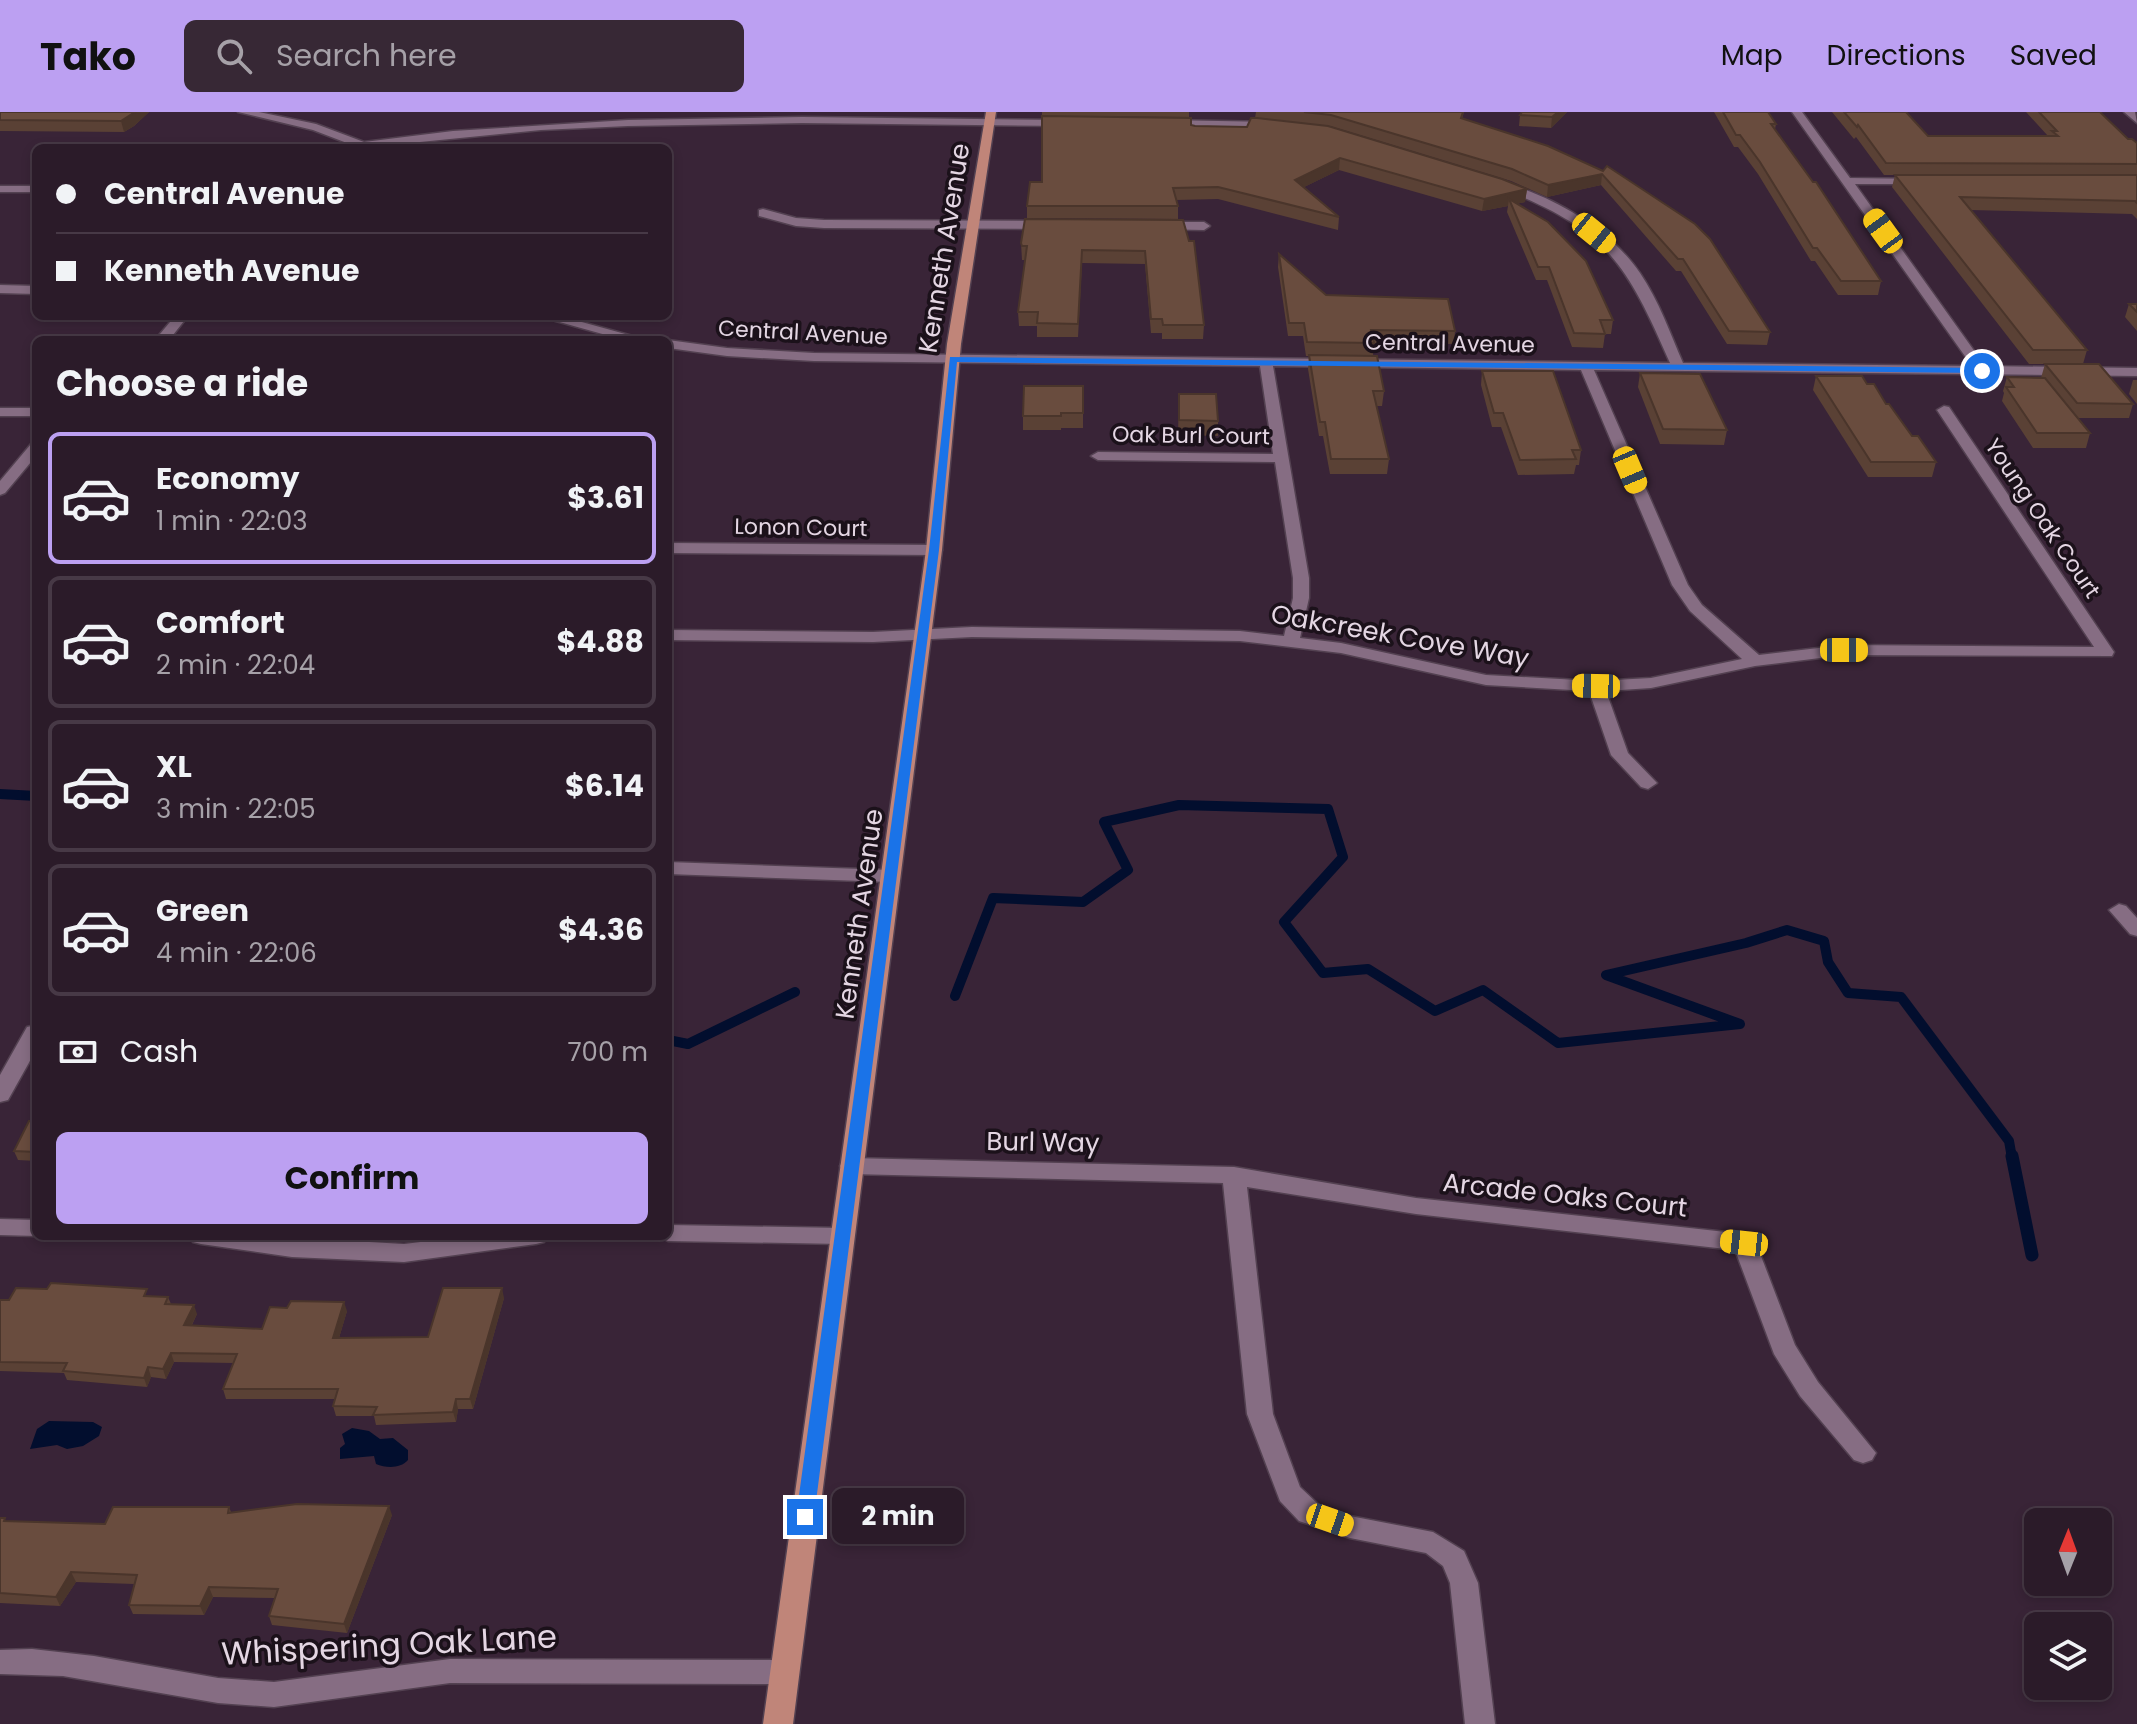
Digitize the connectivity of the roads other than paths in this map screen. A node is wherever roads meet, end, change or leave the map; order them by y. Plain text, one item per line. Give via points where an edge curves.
1 (243, 112) edge
2 (1784, 112) edge
3 (1798, 112) edge
4 (2129, 112) edge
5 (990, 117) edge
6 (2137, 120) edge
7 (1084, 123) edge
8 (1147, 123) edge
9 (1286, 126) edge
10 (363, 144) edge
11 (377, 144) edge
12 (1484, 179) edge
13 (1847, 181) junction
14 (1938, 181) edge
15 (0, 189) edge
16 (32, 189) edge
17 (763, 213) dead end
18 (973, 225) junction
19 (1065, 225) edge
20 (1143, 226) edge
21 (1204, 226) dead end
22 (0, 289) edge
23 (32, 290) edge
24 (179, 320) edge
25 (560, 320) edge
26 (165, 336) edge
27 (624, 336) edge
28 (672, 344) edge
29 (953, 359) junction
30 (1266, 363) junction
31 (1586, 366) junction
32 (1679, 368) junction
33 (1982, 371) junction
34 (2137, 372) edge
35 (1944, 410) dead end
36 (0, 412) edge
37 (32, 412) edge
38 (32, 452) edge
39 (1098, 456) dead end
40 (1283, 458) junction
41 (0, 490) edge
42 (672, 548) edge
43 (934, 550) junction
44 (672, 635) edge
45 (922, 636) junction
46 (1291, 640) junction
47 (2106, 652) joint
48 (1755, 661) junction
49 (1596, 686) junction
50 (1648, 783) dead end
51 (672, 868) edge
52 (890, 876) junction
53 (2119, 910) dead end
54 (2137, 930) edge
55 (32, 1037) edge
56 (0, 1095) edge
57 (851, 1166) junction
58 (1234, 1175) junction
59 (0, 1227) edge
60 (32, 1228) edge
61 (672, 1233) edge
62 (842, 1236) junction
63 (231, 1240) edge
64 (505, 1240) edge
65 (1863, 1453) dead end
66 (0, 1662) edge
67 (785, 1672) junction
68 (778, 1724) edge
69 (1480, 1724) edge

1 - 10 street via 316,127
2 - 3 street
3 - 13 street
4 - 6 street
5 - 7 street
5 - 11 street via 584,115 447,129
5 - 18 main road, Kenneth Avenue
8 - 9 street
12 - 32 street via 1555,208 1609,245 1638,280
13 - 14 street
13 - 33 street
15 - 16 street
17 - 18 street via 824,224
18 - 19 street
18 - 29 main road, Kenneth Avenue
20 - 21 street
22 - 23 street
24 - 26 street
25 - 27 street
28 - 29 street, Central Avenue via 769,355
29 - 30 street, Central Avenue
29 - 43 main road, Kenneth Avenue
30 - 31 street, Central Avenue
30 - 40 street
31 - 32 street, Central Avenue
31 - 48 street via 1680,585 1696,608
32 - 33 street, Central Avenue
33 - 34 street, Central Avenue
35 - 47 street, Young Oak Court
36 - 37 street
38 - 41 street
39 - 40 street, Oak Burl Court
40 - 46 street via 1301,578
42 - 43 street, Lonon Court
43 - 45 main road, Kenneth Avenue
44 - 45 street, Oakcreek Cove Way
45 - 46 street, Oakcreek Cove Way via 972,632
45 - 52 main road, Kenneth Avenue
46 - 49 street, Oakcreek Cove Way via 1486,680
47 - 48 street, Oakcreek Cove Way via 1844,650
48 - 49 street, Oakcreek Cove Way via 1651,683
49 - 50 street via 1620,755
51 - 52 street
52 - 57 main road, Kenneth Avenue
53 - 54 street
55 - 56 street
57 - 58 street, Burl Way
57 - 62 main road, Kenneth Avenue
58 - 65 street, Arcade Oaks Court via 1416,1206 1744,1243 1783,1347 1809,1389
58 - 69 street via 1260,1414 1289,1493 1309,1513 1433,1543 1454,1559 1464,1583
59 - 60 street
61 - 62 street
62 - 67 main road, Kenneth Avenue
63 - 64 street via 404,1253
66 - 67 street, Whispering Oak Lane via 83,1666 196,1689 254,1694 450,1671
67 - 68 main road, Kenneth Avenue

